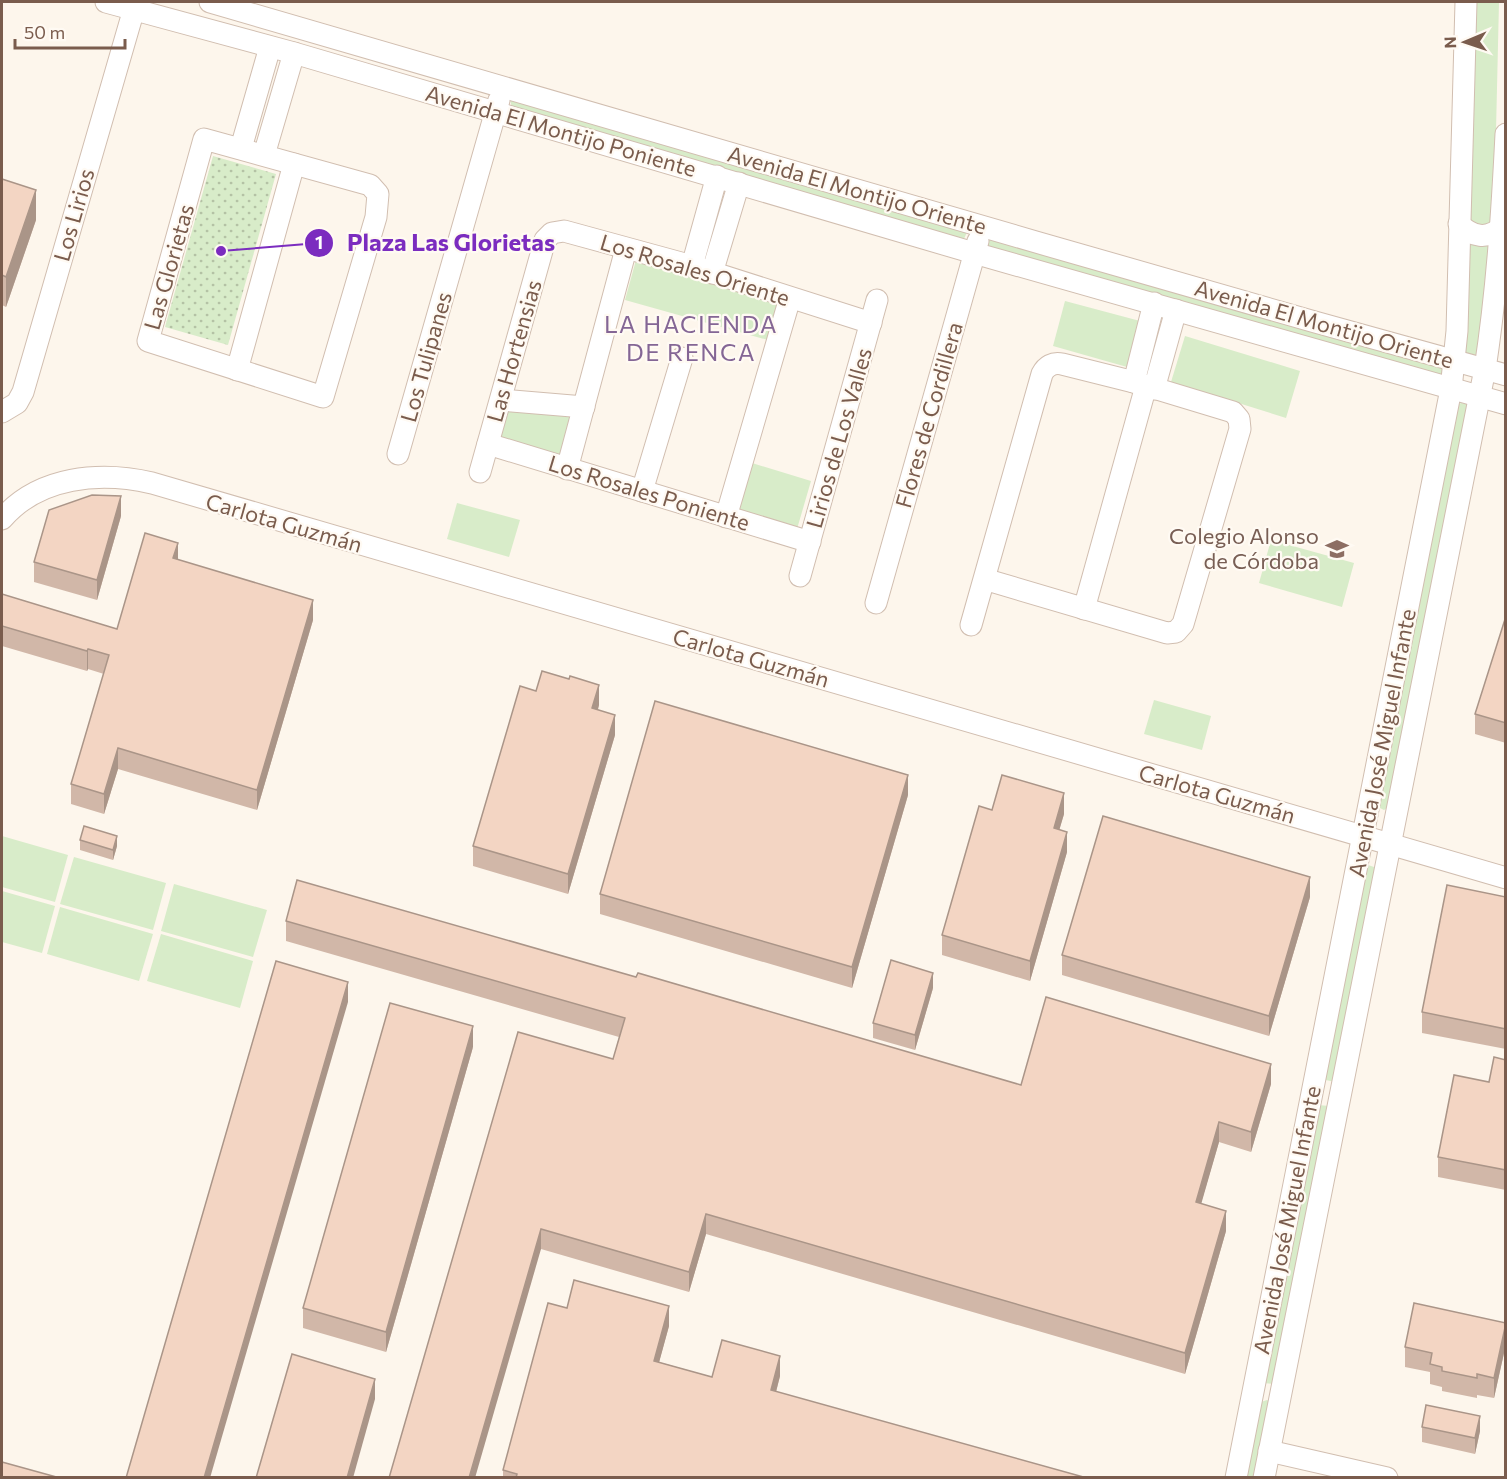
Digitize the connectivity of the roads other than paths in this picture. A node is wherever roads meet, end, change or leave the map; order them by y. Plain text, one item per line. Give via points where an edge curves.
1 (105, 2) edge
2 (210, 2) edge
3 (1466, 2) edge
4 (135, 5) edge
5 (270, 47) junction
6 (294, 53) junction
7 (503, 86) junction
8 (496, 112) junction
9 (1506, 134) edge
10 (241, 148) junction
11 (264, 155) junction
12 (294, 164) junction
13 (717, 176) junction
14 (739, 183) junction
15 (1459, 224) junction
16 (982, 226) junction
17 (1502, 227) junction
18 (552, 233) joint
19 (627, 249) junction
20 (974, 253) junction
21 (692, 266) junction
22 (712, 273) junction
23 (790, 298) junction
24 (877, 300) dead end
25 (1154, 303) junction
26 (1176, 310) junction
27 (871, 323) junction
28 (682, 358) dead end
29 (1455, 361) junction
30 (1485, 369) junction
31 (237, 370) junction
32 (1506, 375) edge
33 (1145, 386) junction
34 (1451, 389) junction
35 (1479, 395) junction
36 (501, 400) junction
37 (1506, 404) edge
38 (584, 407) junction
39 (2, 412) edge
40 (488, 444) junction
41 (398, 454) dead end
42 (567, 469) junction
43 (480, 472) dead end
44 (642, 491) junction
45 (726, 517) junction
46 (2, 519) edge
47 (810, 542) junction
48 (800, 576) dead end
49 (984, 579) junction
50 (876, 603) dead end
51 (1084, 609) junction
52 (971, 625) dead end
53 (1363, 836) junction
54 (1390, 844) junction
55 (1506, 878) edge
56 (1312, 1094) junction
57 (1340, 1101) junction
58 (1269, 1451) junction
59 (1236, 1478) edge
60 (1264, 1478) edge
61 (1387, 1478) edge

1 - 4 street, Avenida El Montijo Poniente
2 - 7 street, Avenida El Montijo Oriente
3 - 15 street, Avenida José Miguel Infante
4 - 5 street, Avenida El Montijo Poniente
4 - 39 street, Los Lirios via 23,392 16,403
5 - 6 street, Avenida El Montijo Poniente
5 - 10 street
6 - 8 street, Avenida El Montijo Poniente
6 - 11 street
7 - 8 street, Los Tulipanes
7 - 16 street, Avenida El Montijo Oriente
8 - 13 street, Avenida El Montijo Poniente
8 - 41 street, Los Tulipanes
9 - 17 street, Avenida José Miguel Infante
10 - 11 street, Las Glorietas
10 - 31 street, Las Glorietas via 204,139 148,341
11 - 12 street, Las Glorietas
12 - 31 street
12 - 31 street, Las Glorietas via 370,186 378,194 376,217 323,397
13 - 14 street, Avenida El Montijo Poniente
13 - 21 street
14 - 20 street, Avenida El Montijo Poniente
14 - 22 street
15 - 17 street via 1479,236 1493,234
15 - 29 street, Avenida José Miguel Infante
16 - 20 street, Flores de Cordillera
16 - 29 street, Avenida El Montijo Oriente
17 - 30 street, Avenida José Miguel Infante
18 - 19 street, Los Rosales Oriente via 564,231
18 - 36 street, Las Hortensias via 544,240
19 - 21 street, Los Rosales Oriente
19 - 38 street
20 - 25 street, Avenida El Montijo Poniente
20 - 50 street, Flores de Cordillera
21 - 22 street, Los Rosales Oriente
22 - 23 street, Los Rosales Oriente
23 - 27 street, Los Rosales Oriente
23 - 45 street
24 - 27 street, Lirios de Los Valles
25 - 26 street, Avenida El Montijo Poniente
25 - 33 street
26 - 33 street
26 - 34 street, Avenida El Montijo Poniente
27 - 47 street, Lirios de Los Valles
28 - 44 street
29 - 30 street, Avenida El Montijo Oriente
29 - 34 street, Avenida José Miguel Infante
30 - 32 street, Avenida El Montijo Oriente
30 - 35 street, Avenida José Miguel Infante
33 - 49 street via 1058,363 1044,371
33 - 51 street
33 - 51 street via 1233,412 1240,429 1183,624 1176,632 1167,633
34 - 35 street, Avenida El Montijo Poniente
34 - 53 street, Avenida José Miguel Infante
35 - 37 street, Avenida El Montijo Poniente
35 - 54 street, Avenida José Miguel Infante
36 - 38 street
36 - 40 street, Las Hortensias
38 - 42 street
40 - 42 street, Los Rosales Poniente
40 - 43 street, Las Hortensias
42 - 44 street, Los Rosales Poniente
44 - 45 street, Los Rosales Poniente
45 - 47 street, Los Rosales Poniente
46 - 53 street, Carlota Guzmán via 30,496 57,484 97,477 136,480
47 - 48 street, Lirios de Los Valles
49 - 51 street
49 - 52 street
53 - 54 street, Carlota Guzmán
53 - 56 street, Avenida José Miguel Infante
54 - 55 street, Carlota Guzmán
54 - 57 street, Avenida José Miguel Infante
56 - 57 street via 1328,1091
56 - 59 street, Avenida José Miguel Infante
57 - 58 street, Avenida José Miguel Infante
58 - 60 street, Avenida José Miguel Infante
58 - 61 street

